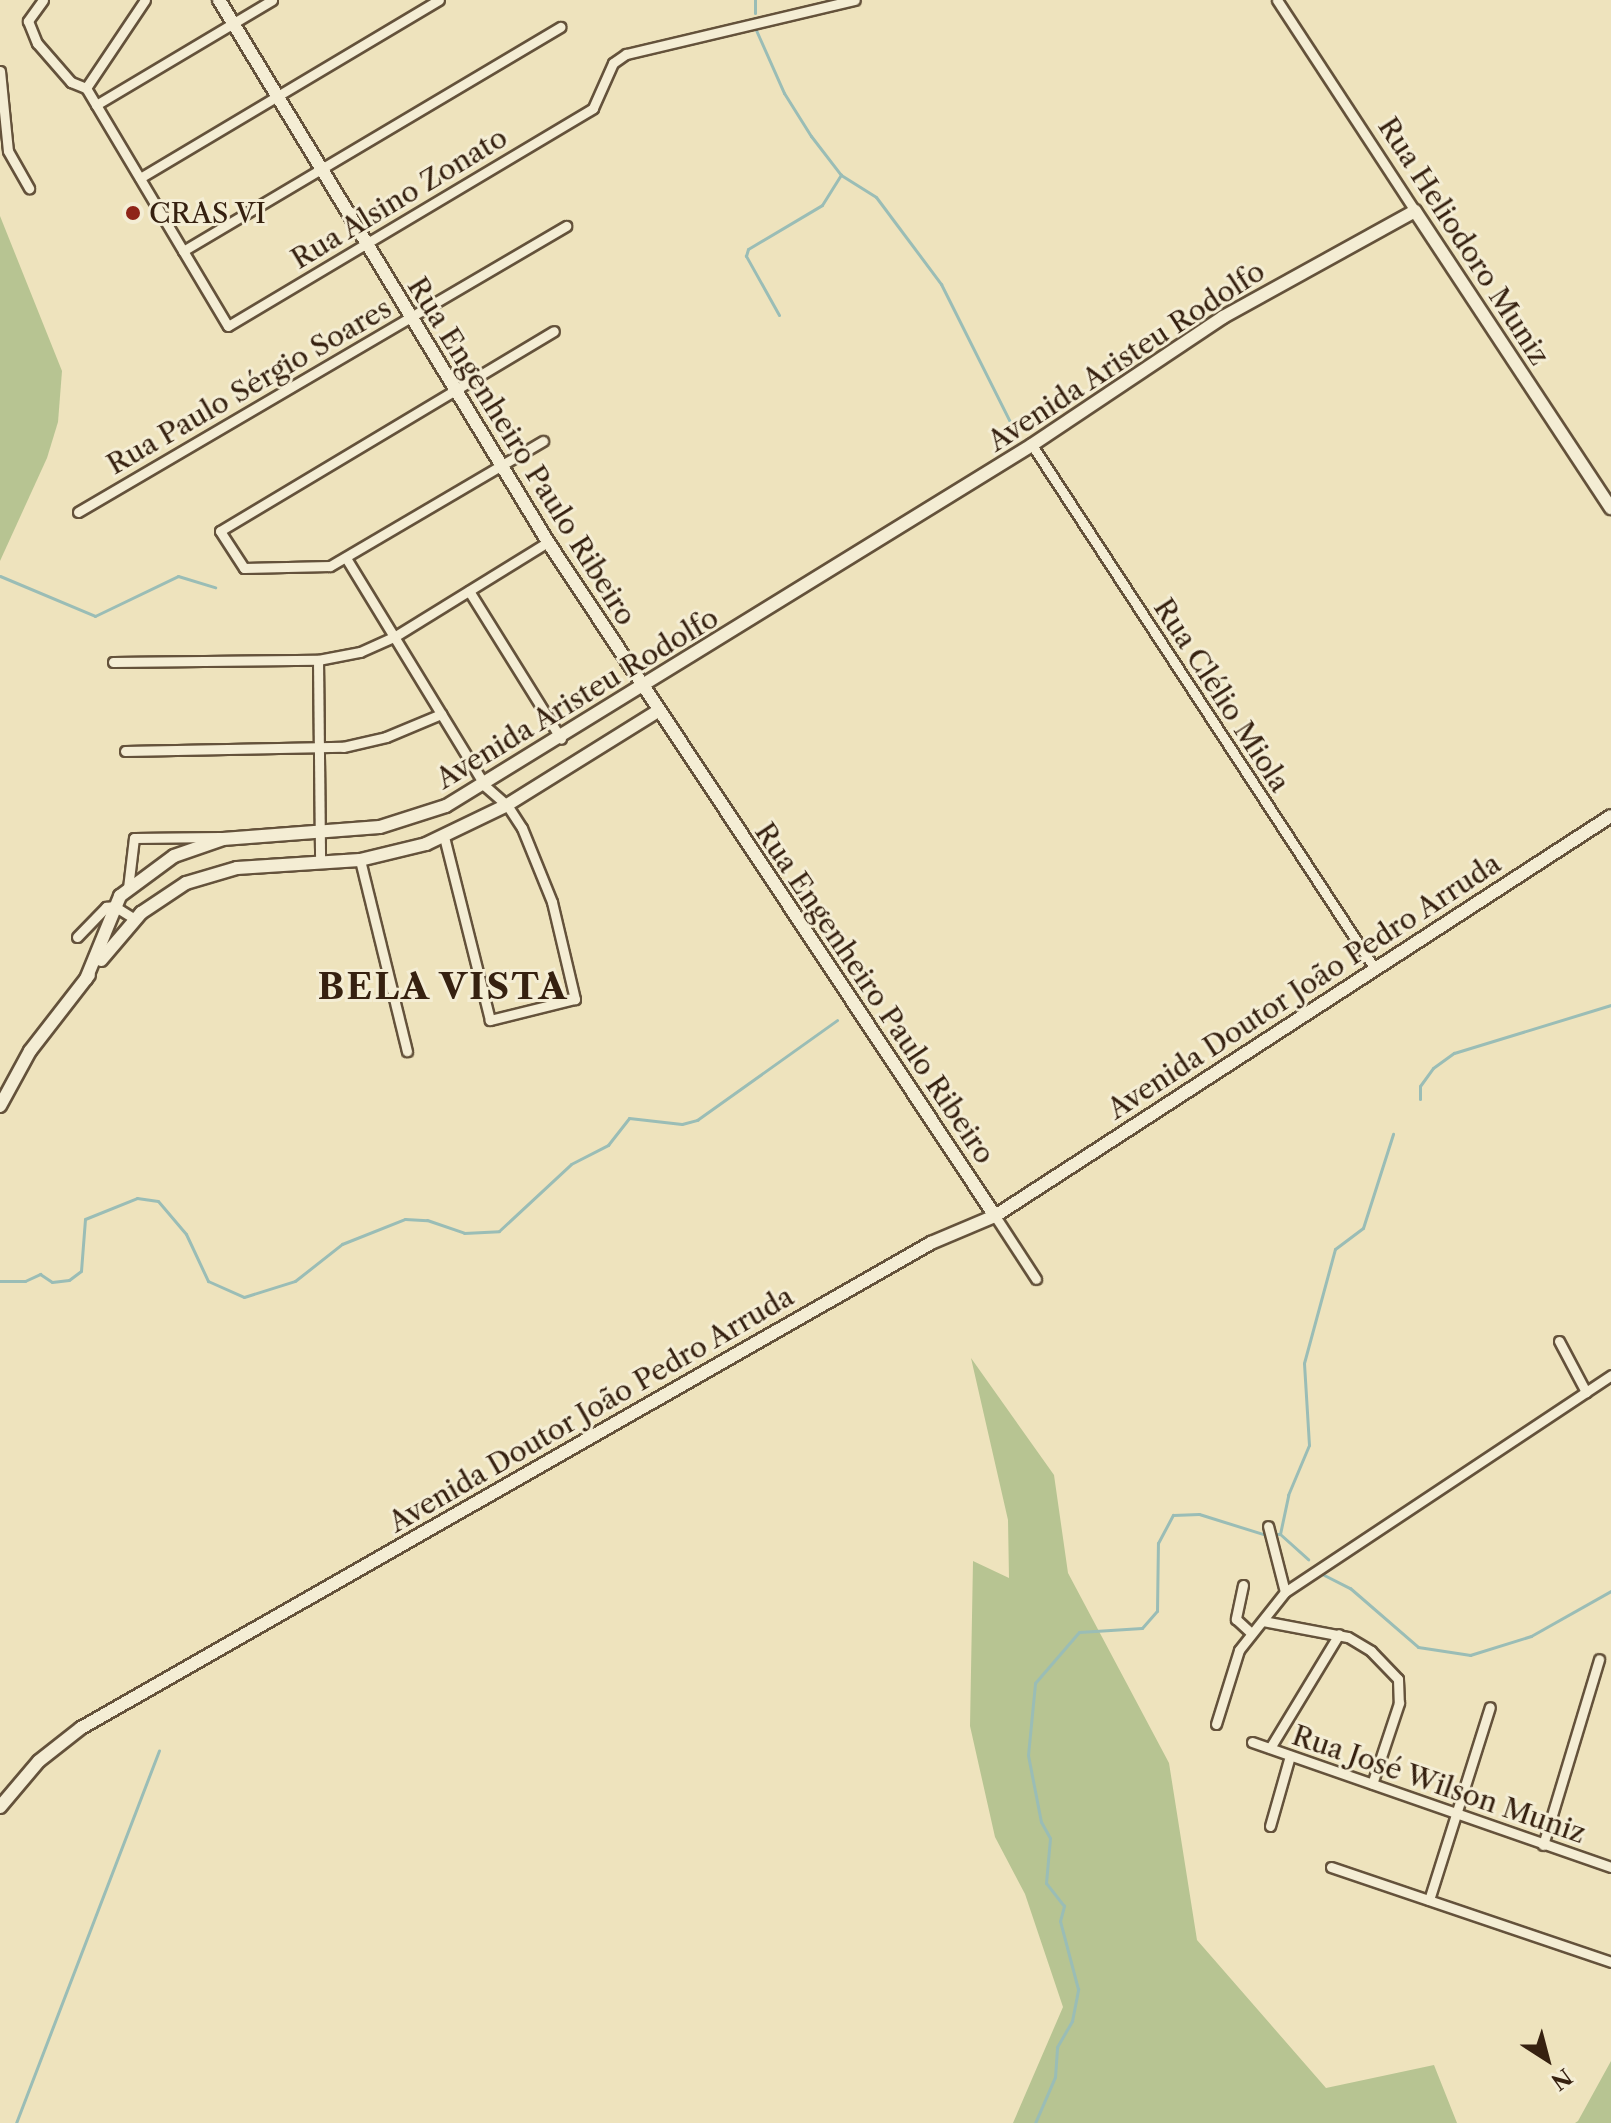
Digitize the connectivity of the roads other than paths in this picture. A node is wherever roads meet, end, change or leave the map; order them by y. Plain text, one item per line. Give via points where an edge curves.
1 (43, 0) edge
2 (145, 0) edge
3 (219, 0) edge
4 (272, 0) edge
5 (439, 0) edge
6 (855, 0) edge
7 (1277, 0) edge
8 (234, 23) junction
9 (561, 27) dead end
10 (0, 71) edge
11 (86, 88) junction
12 (277, 96) junction
13 (96, 105) junction
14 (321, 169) junction
15 (140, 178) junction
16 (29, 188) dead end
17 (1415, 211) junction
18 (566, 226) dead end
19 (366, 243) junction
20 (183, 251) junction
21 (410, 317) junction
22 (554, 331) dead end
23 (454, 389) junction
24 (543, 441) dead end
25 (1032, 445) junction
26 (500, 467) junction
27 (1611, 508) edge
28 (78, 512) dead end
29 (548, 542) junction
30 (346, 558) junction
31 (469, 591) junction
32 (394, 637) junction
33 (318, 660) junction
34 (113, 662) dead end
35 (642, 688) junction
36 (658, 711) junction
37 (441, 714) junction
38 (561, 739) junction
39 (319, 749) junction
40 (125, 751) dead end
41 (485, 786) junction
42 (507, 805) junction
43 (1611, 816) edge
44 (320, 835) junction
45 (239, 837) junction
46 (444, 837) junction
47 (360, 860) junction
48 (320, 863) junction
49 (128, 888) junction
50 (114, 906) junction
51 (135, 919) junction
52 (77, 937) dead end
53 (1375, 969) junction
54 (86, 979) junction
55 (407, 1051) dead end
56 (0, 1106) edge
57 (995, 1216) junction
58 (1036, 1279) dead end
59 (1559, 1341) dead end
60 (1611, 1375) edge
61 (1586, 1392) junction
62 (1268, 1526) dead end
63 (1243, 1585) dead end
64 (1285, 1592) junction
65 (1263, 1621) junction
66 (1251, 1633) junction
67 (1339, 1634) junction
68 (1599, 1659) dead end
69 (1490, 1707) dead end
70 (1216, 1724) dead end
71 (1252, 1742) dead end
72 (1270, 1748) junction
73 (1290, 1756) junction
74 (1372, 1784) junction
75 (0, 1807) edge
76 (1456, 1814) junction
77 (1270, 1826) dead end
78 (1543, 1845) junction
79 (1331, 1867) dead end
80 (1611, 1867) edge
81 (1429, 1900) junction
82 (1611, 1962) edge

1 - 11 street via 28,21 53,65
2 - 11 street
3 - 8 street, Rua Engenheiro Paulo Ribeiro
4 - 8 street
5 - 12 street
6 - 19 street, Rua Alsino Zonato via 626,54 613,63 593,108
7 - 17 street, Rua Heliodoro Muniz
8 - 12 street, Rua Engenheiro Paulo Ribeiro
8 - 13 street
9 - 14 street
10 - 16 street via 8,151
11 - 13 street
12 - 14 street, Rua Engenheiro Paulo Ribeiro
12 - 15 street
13 - 15 street
14 - 19 street, Rua Engenheiro Paulo Ribeiro
14 - 20 street
15 - 20 street
17 - 25 street, Avenida Aristeu Rodolfo via 1223,317
17 - 27 street, Rua Heliodoro Muniz
18 - 21 street, Rua Paulo Sérgio Soares
19 - 20 street, Rua Alsino Zonato via 228,326
19 - 21 street, Rua Engenheiro Paulo Ribeiro
21 - 23 street, Rua Engenheiro Paulo Ribeiro
21 - 28 street, Rua Paulo Sérgio Soares
22 - 23 street
23 - 26 street, Rua Engenheiro Paulo Ribeiro
23 - 30 street via 220,529 244,568 321,568
24 - 26 street
25 - 35 street, Avenida Aristeu Rodolfo
25 - 53 street, Rua Clélio Miola
26 - 29 street, Rua Engenheiro Paulo Ribeiro
26 - 30 street
29 - 31 street
29 - 35 street, Rua Engenheiro Paulo Ribeiro
30 - 32 street
31 - 32 street
31 - 38 street
32 - 33 street via 360,652
32 - 37 street
33 - 34 street
33 - 39 street
35 - 36 street, Rua Engenheiro Paulo Ribeiro
35 - 38 street, Avenida Aristeu Rodolfo
36 - 42 street, Avenida Aristeu Rodolfo
36 - 57 street, Rua Engenheiro Paulo Ribeiro
37 - 39 street via 365,744
37 - 41 street
38 - 41 street, Avenida Aristeu Rodolfo
39 - 40 street
39 - 44 street
41 - 42 street
41 - 44 street, Avenida Aristeu Rodolfo via 426,815
42 - 46 street, Avenida Aristeu Rodolfo
42 - 46 street via 544,875 575,999 490,1020
43 - 53 street, Avenida Doutor João Pedro Arruda
44 - 45 street, Avenida Aristeu Rodolfo
44 - 48 street
45 - 49 street, Avenida Aristeu Rodolfo via 193,847
45 - 49 street via 134,838
46 - 47 street, Avenida Aristeu Rodolfo
47 - 48 street, Avenida Aristeu Rodolfo
47 - 55 street
48 - 51 street, Avenida Aristeu Rodolfo via 220,871 169,892
49 - 50 street, Avenida Aristeu Rodolfo
50 - 51 street
50 - 52 street via 102,909
50 - 54 street, Avenida Aristeu Rodolfo
51 - 54 street, Avenida Aristeu Rodolfo
53 - 57 street, Avenida Doutor João Pedro Arruda via 1023,1197 997,1206
54 - 56 street via 30,1051
57 - 58 street, Rua Engenheiro Paulo Ribeiro
57 - 75 street, Avenida Doutor João Pedro Arruda via 970,1217 81,1728 39,1761
59 - 61 street
60 - 61 street
61 - 64 street
62 - 64 street
63 - 66 street via 1236,1619
64 - 65 street
65 - 66 street
65 - 67 street
66 - 70 street via 1230,1671
67 - 72 street
67 - 74 street via 1379,1658 1401,1690
68 - 78 street
69 - 76 street
71 - 72 street, Rua José Wilson Muniz
72 - 73 street, Rua José Wilson Muniz
73 - 74 street, Rua José Wilson Muniz
73 - 77 street
74 - 76 street, Rua José Wilson Muniz
76 - 78 street, Rua José Wilson Muniz
76 - 81 street
78 - 80 street, Rua José Wilson Muniz
79 - 81 street
81 - 82 street

